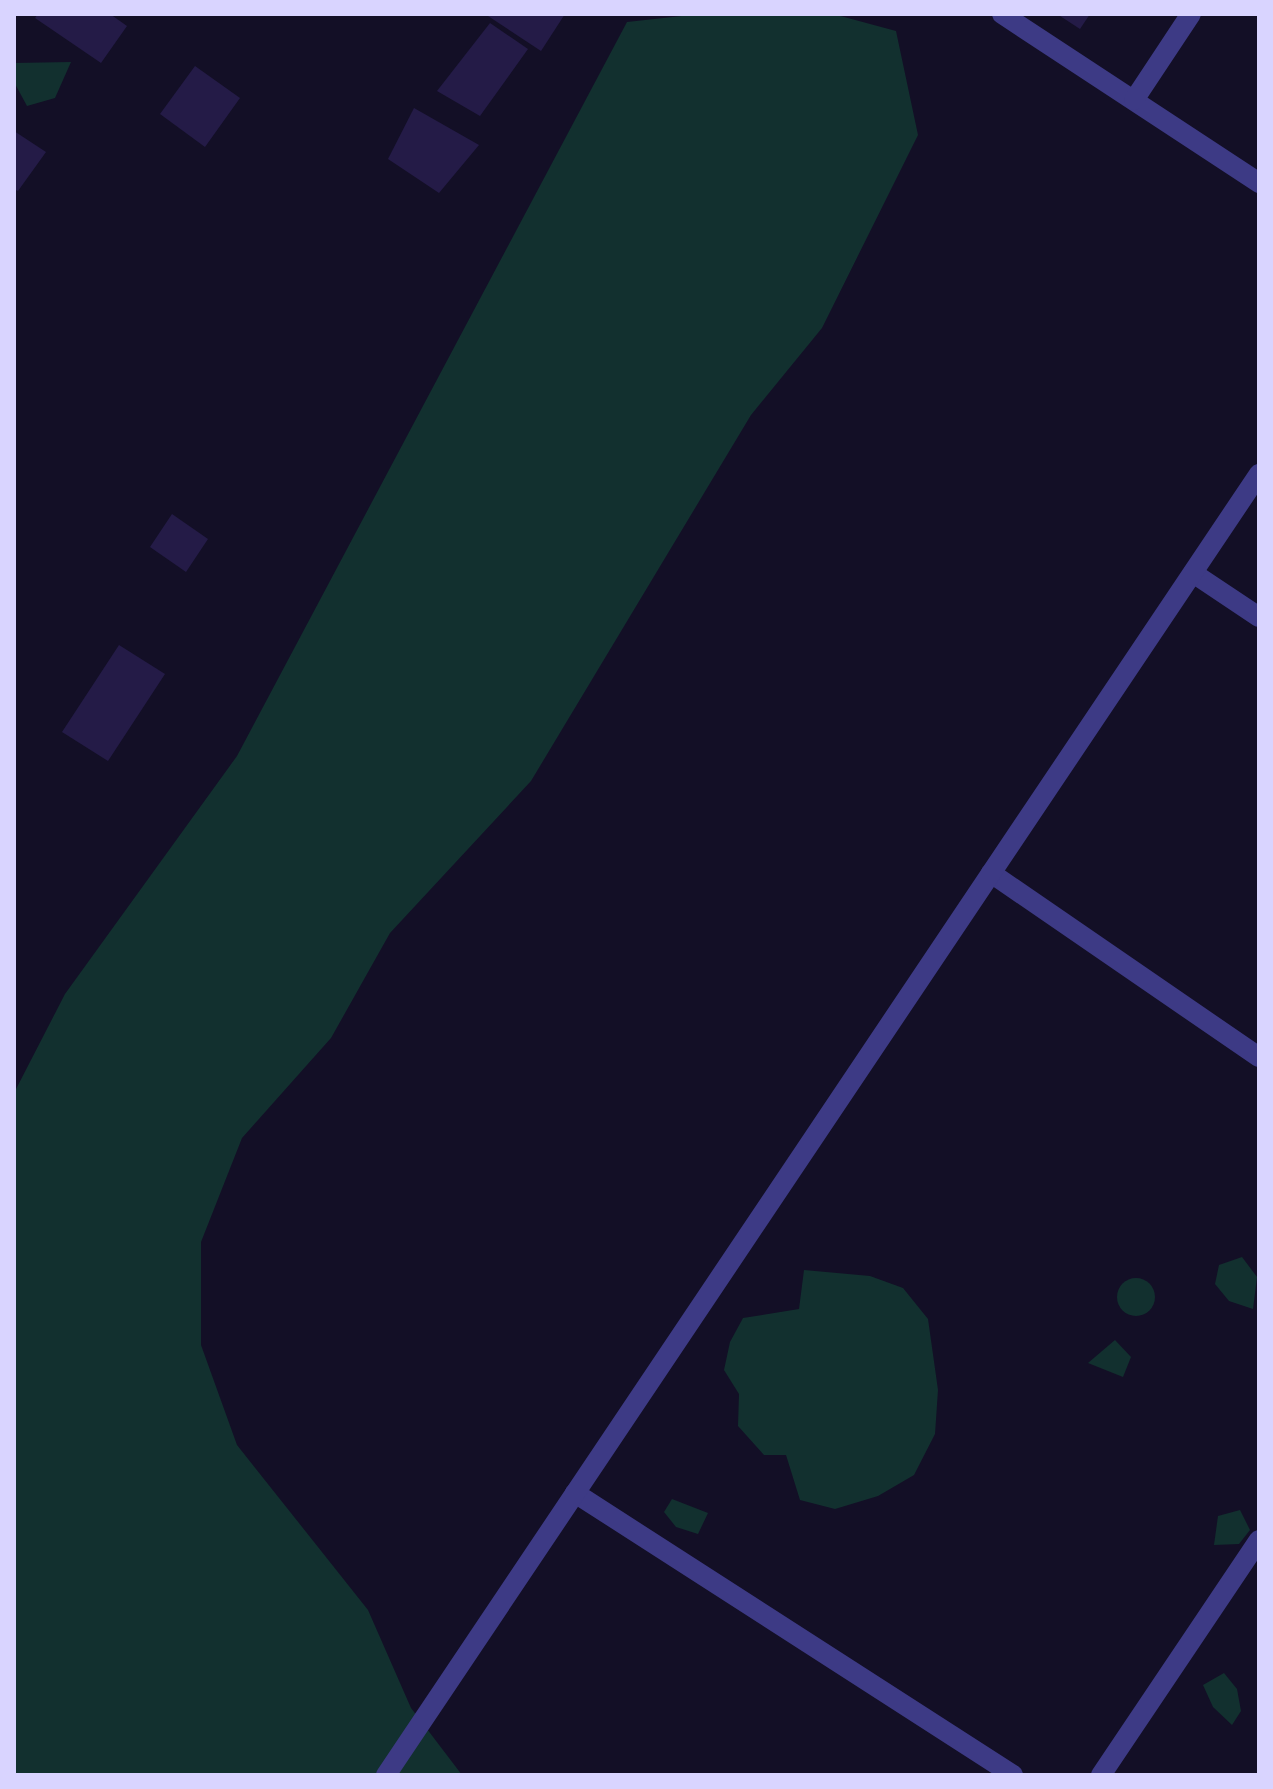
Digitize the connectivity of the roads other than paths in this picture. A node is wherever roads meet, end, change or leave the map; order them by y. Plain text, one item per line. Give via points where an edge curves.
1 (1002, 14) edge
2 (1191, 14) edge
3 (1134, 100) junction
4 (1259, 183) edge
5 (1259, 474) edge
6 (1193, 573) junction
7 (1259, 617) edge
8 (991, 873) junction
9 (1259, 1057) edge
10 (575, 1493) junction
11 (1259, 1540) edge
12 (386, 1775) edge
13 (1013, 1775) edge
14 (1101, 1775) edge

1 - 3 street
2 - 3 street
3 - 4 street
5 - 6 street
6 - 7 street
6 - 8 street
8 - 9 street
8 - 10 street
10 - 12 street
10 - 13 street
11 - 14 street

